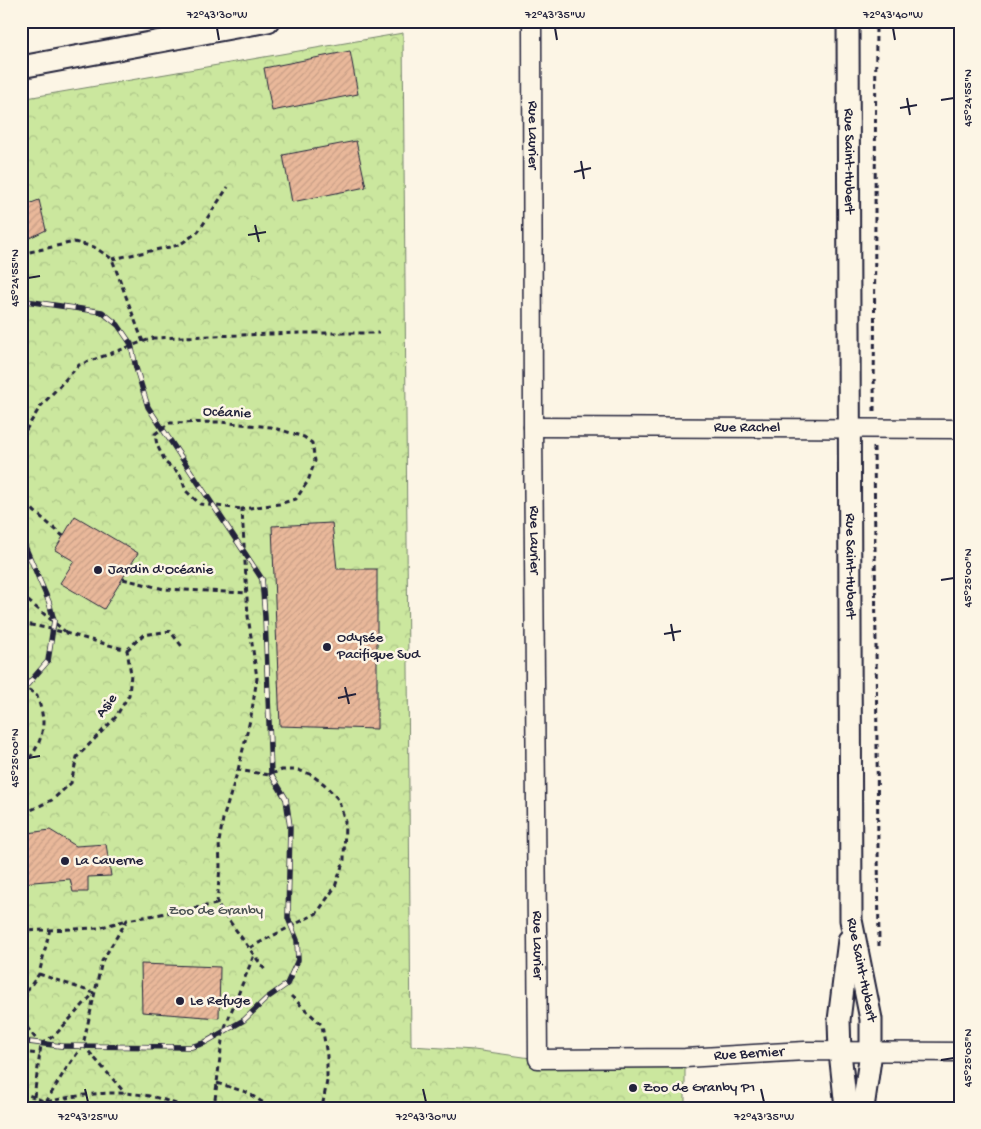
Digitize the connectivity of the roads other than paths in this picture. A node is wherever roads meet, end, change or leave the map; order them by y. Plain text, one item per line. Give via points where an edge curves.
1 (268, 21) edge
2 (532, 21) edge
3 (848, 21) edge
4 (222, 25) edge
5 (21, 67) edge
6 (532, 427) junction
7 (849, 429) junction
8 (960, 429) edge
9 (851, 920) junction
10 (840, 1052) junction
11 (871, 1052) junction
12 (960, 1052) edge
13 (538, 1059) joint
14 (846, 1108) edge
15 (863, 1108) edge

1 - 4 street
2 - 6 street, Rue Laurier
3 - 7 street, Rue Saint-Hubert
4 - 5 street
6 - 7 street, Rue Rachel
6 - 13 street, Rue Laurier
7 - 8 street, Rue Rachel
7 - 9 street, Rue Saint-Hubert
9 - 10 street via 839,1020
9 - 11 street, Rue Saint-Hubert via 870,1019
10 - 11 street, Rue Bernier
10 - 13 street, Rue Bernier
10 - 14 street
11 - 12 street, Rue Bernier
11 - 15 street, Rue Saint-Hubert

